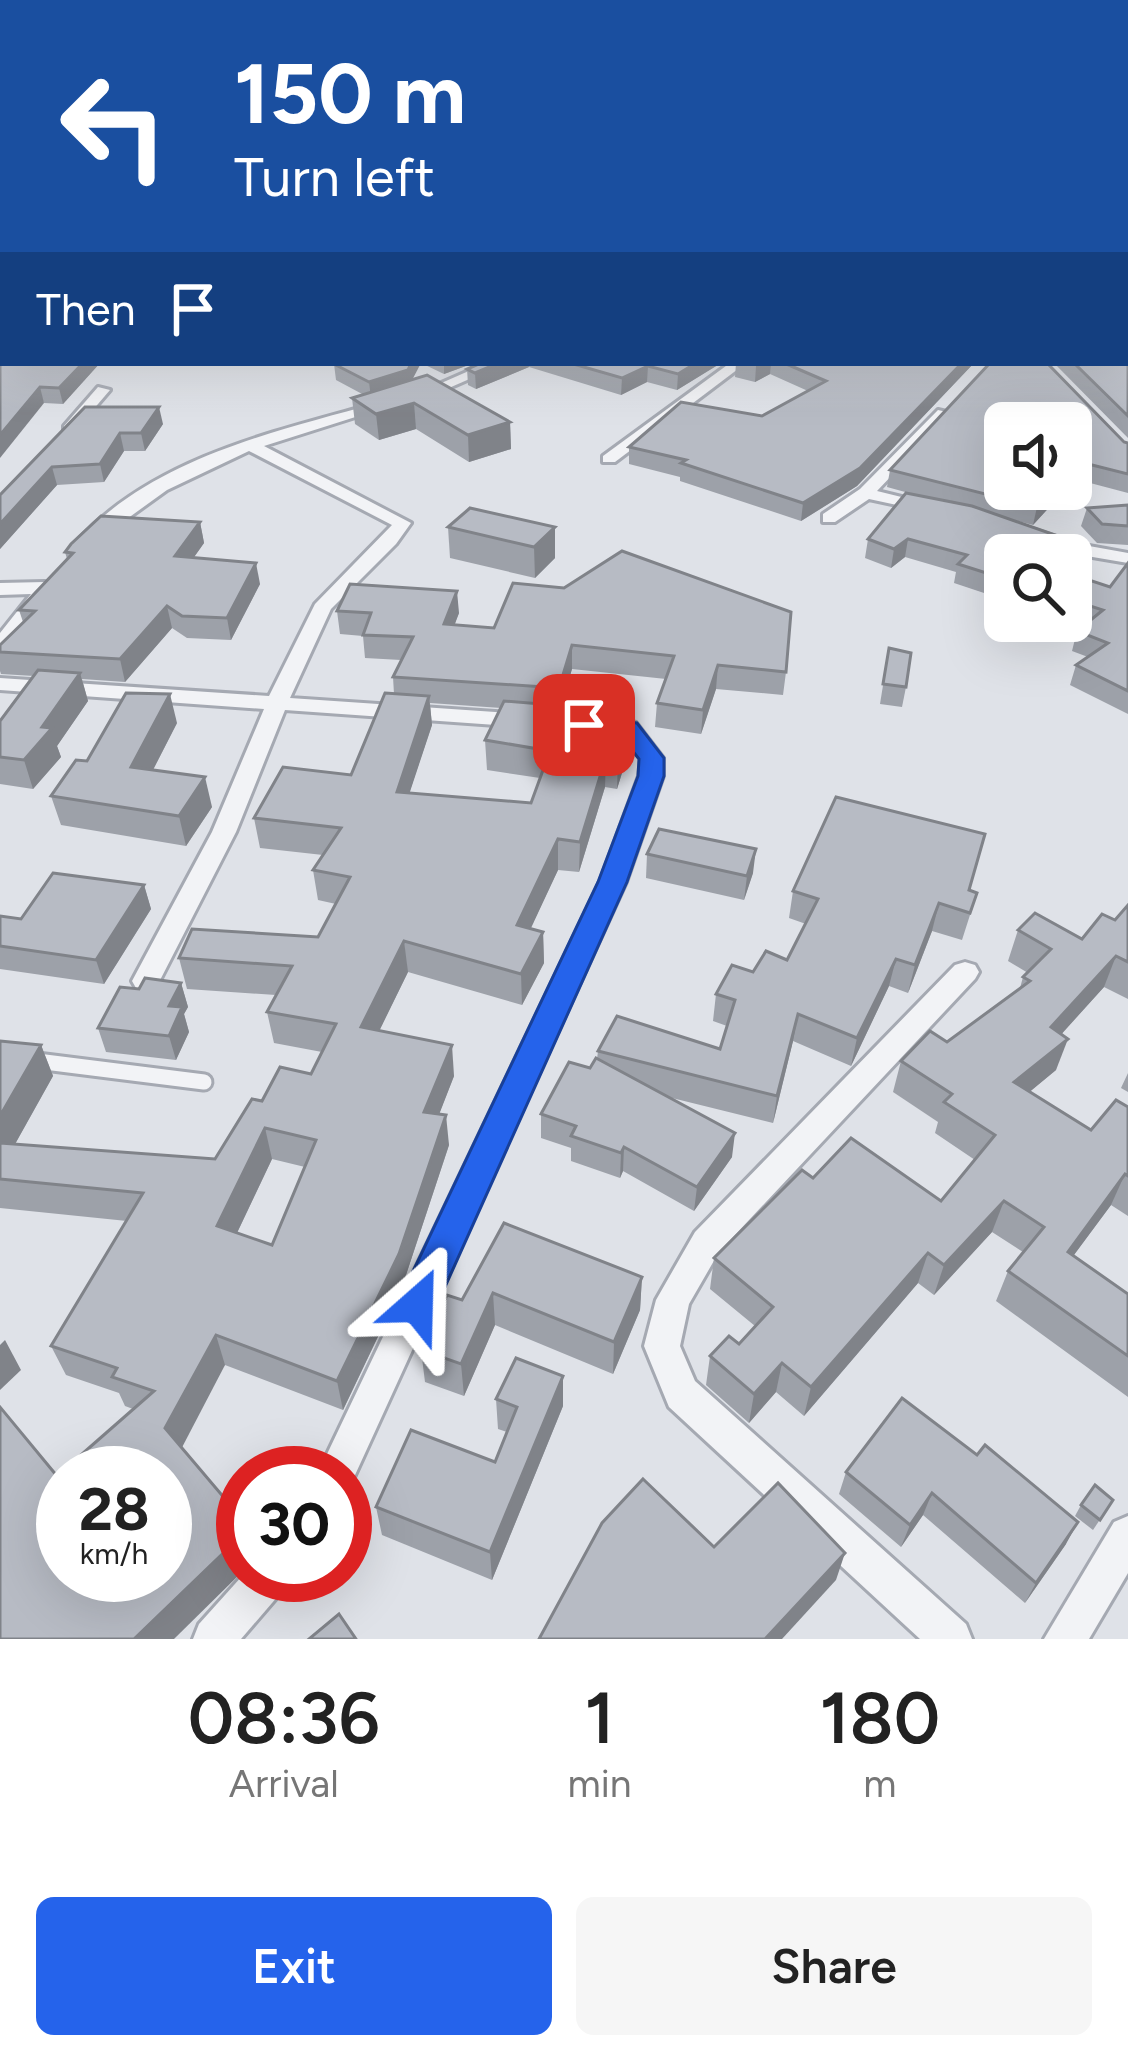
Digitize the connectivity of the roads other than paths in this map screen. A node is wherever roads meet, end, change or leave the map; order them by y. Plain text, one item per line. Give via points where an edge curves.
1 (494, 366) edge
2 (735, 366) edge
3 (103, 390) dead end
4 (957, 399) edge
5 (58, 440) edge
6 (247, 445) junction
7 (609, 459) dead end
8 (866, 493) junction
9 (956, 513) edge
10 (829, 518) dead end
11 (1004, 524) edge
12 (77, 548) edge
13 (1128, 558) edge
14 (0, 589) edge
15 (0, 646) edge
16 (0, 684) edge
17 (275, 700) junction
18 (965, 972) dead end
19 (146, 981) edge
20 (21, 1060) edge
21 (204, 1082) dead end
22 (350, 1446) edge
23 (1128, 1536) edge
24 (246, 1602) edge
25 (214, 1639) edge
26 (951, 1639) edge
27 (1066, 1639) edge

1 - 6 street via 446,388
2 - 7 street
3 - 5 street
4 - 8 street
6 - 12 street via 142,494
6 - 17 street via 402,523 324,604
8 - 9 street
8 - 10 street
11 - 13 street via 1075,550
14 - 15 street via 50,581
16 - 17 street
17 - 19 street via 234,809
17 - 22 street via 628,728 652,758 613,882
18 - 26 street via 707,1242 673,1300 662,1346 682,1394
20 - 21 lane
23 - 27 street
24 - 25 street

